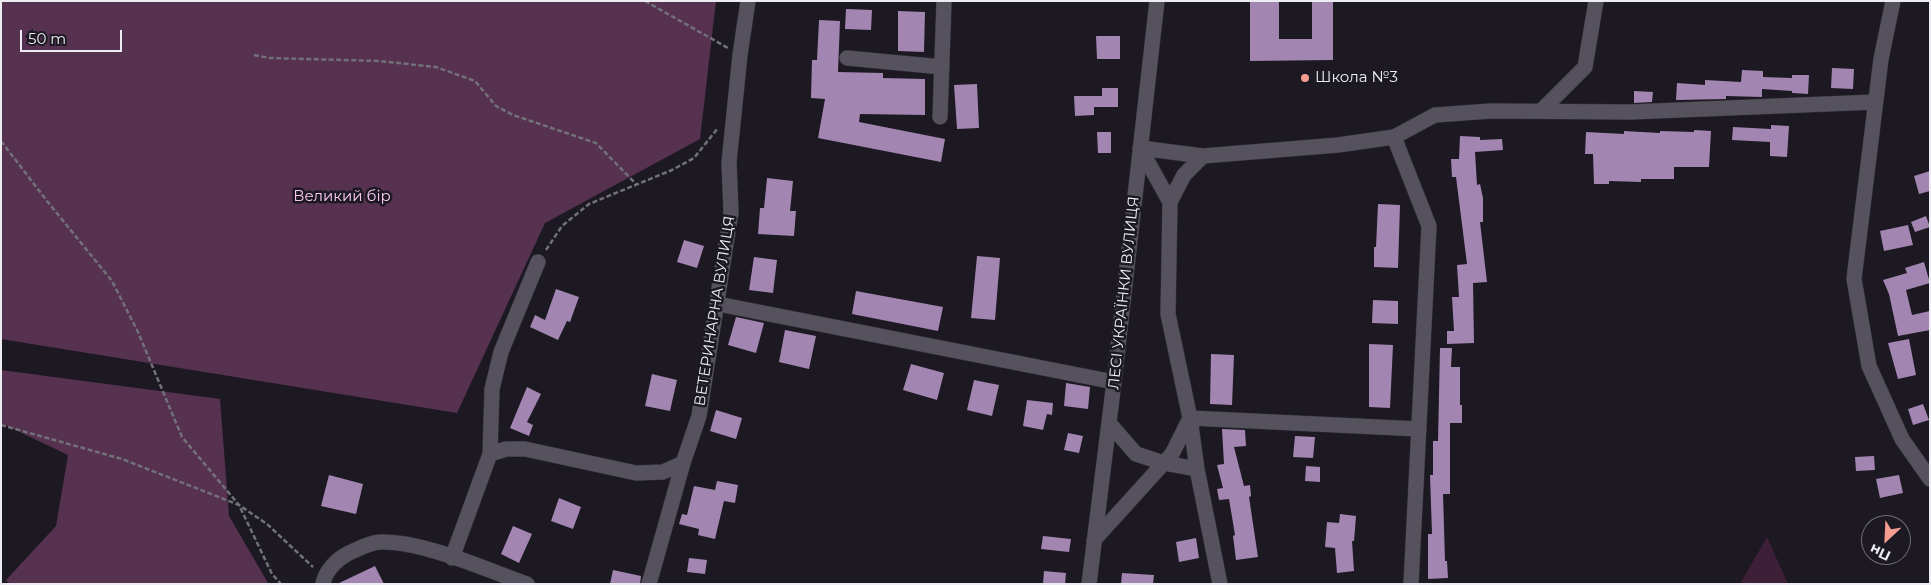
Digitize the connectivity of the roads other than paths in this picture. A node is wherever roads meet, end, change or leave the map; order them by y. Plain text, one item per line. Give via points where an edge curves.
1 (748, 1) edge
2 (944, 1) edge
3 (1156, 1) edge
4 (1596, 1) edge
5 (1893, 1) edge
6 (848, 58) dead end
7 (942, 67) junction
8 (1876, 102) junction
9 (1541, 111) junction
10 (940, 117) dead end
11 (1394, 136) junction
12 (1140, 148) junction
13 (1203, 156) junction
14 (1170, 202) junction
15 (538, 262) road end
16 (718, 304) junction
17 (1114, 382) junction
18 (1190, 418) junction
19 (1109, 423) junction
20 (1419, 429) junction
21 (490, 454) junction
22 (683, 462) junction
23 (1164, 463) junction
24 (1197, 469) junction
25 (1930, 479) edge
26 (1094, 540) junction
27 (452, 558) junction
28 (323, 581) edge
29 (527, 584) edge
30 (649, 584) edge
31 (1089, 584) edge
32 (1220, 584) edge
33 (1411, 584) edge

1 - 16 street, ВЕТЕРИНАРНА ВУЛИЦЯ via 730,162 732,212
2 - 7 street
3 - 12 street, ЛЕСІ УКРАЇНКИ ВУЛИЦЯ
4 - 9 street via 1585,68
5 - 8 street
6 - 7 street
7 - 10 street
8 - 9 street via 1631,112
8 - 25 street via 1854,279 1869,366 1902,439
9 - 11 street via 1435,115
11 - 13 street via 1338,145
11 - 20 street via 1429,226
12 - 13 street
12 - 14 street
12 - 17 street, ЛЕСІ УКРАЇНКИ ВУЛИЦЯ
13 - 14 street via 1184,175
14 - 18 street via 1168,314
15 - 21 street via 501,352 492,388
16 - 17 street
16 - 22 street, ВЕТЕРИНАРНА ВУЛИЦЯ via 699,416
17 - 19 street, ЛЕСІ УКРАЇНКИ ВУЛИЦЯ
18 - 20 street
18 - 23 street
18 - 24 street
19 - 23 street via 1136,454
19 - 26 street, ЛЕСІ УКРАЇНКИ ВУЛИЦЯ
20 - 33 street
21 - 22 street via 506,449 525,449 636,473 663,472
21 - 27 street
22 - 30 street, ВЕТЕРИНАРНА ВУЛИЦЯ
23 - 24 street
23 - 26 street
24 - 32 street
26 - 31 street, ЛЕСІ УКРАЇНКИ ВУЛИЦЯ
27 - 28 street via 401,543 379,542 339,558
27 - 29 street

